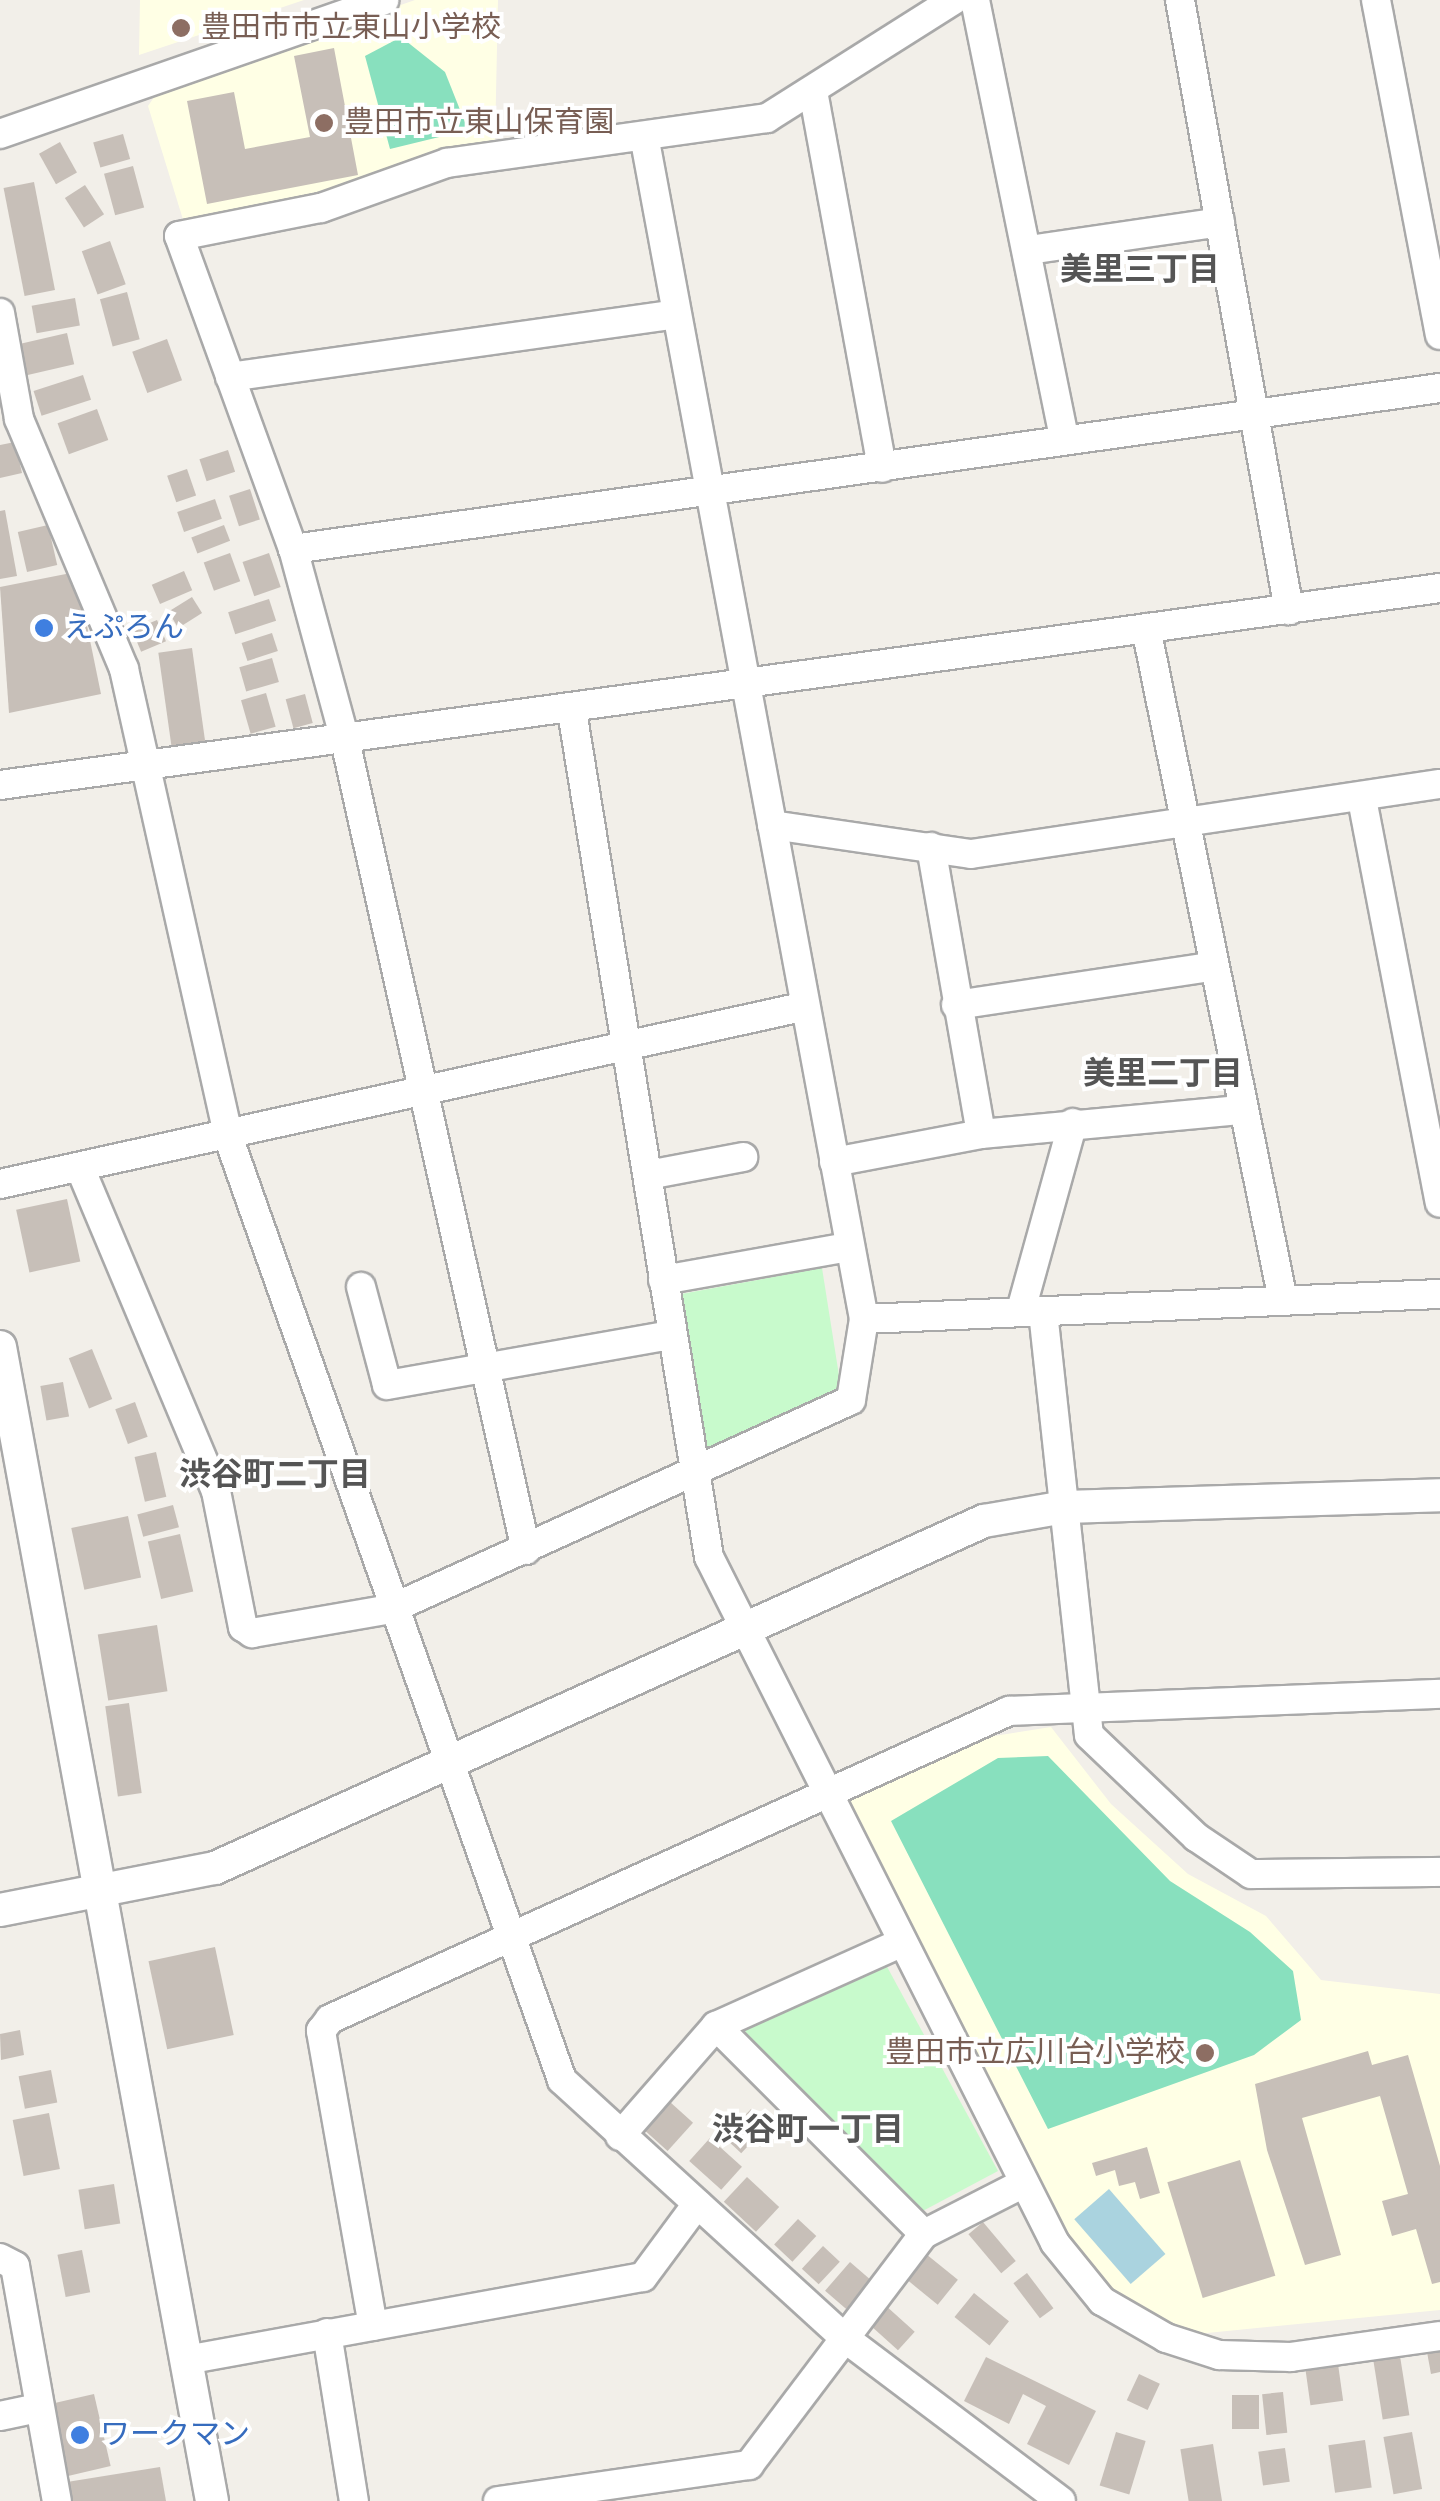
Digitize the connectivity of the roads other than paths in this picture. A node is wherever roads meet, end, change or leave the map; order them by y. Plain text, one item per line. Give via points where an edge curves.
1 (384, 0) edge
2 (954, 0) edge
3 (975, 0) edge
4 (1180, 0) edge
5 (1376, 0) edge
6 (813, 91) junction
7 (0, 134) edge
8 (644, 136) junction
9 (1427, 207) edge
10 (1220, 222) junction
11 (1029, 250) junction
12 (0, 313) edge
13 (672, 315) junction
14 (1440, 335) edge
15 (230, 377) junction
16 (1440, 388) edge
17 (1257, 413) junction
18 (1064, 436) junction
19 (882, 468) junction
20 (706, 492) junction
21 (293, 549) junction
22 (1440, 588) edge
23 (1289, 610) junction
24 (1146, 628) junction
25 (744, 684) junction
26 (572, 710) junction
27 (345, 740) junction
28 (148, 767) junction
29 (1440, 784) edge
30 (0, 785) edge
31 (1362, 799) junction
32 (772, 824) junction
33 (1184, 825) junction
34 (931, 847) junction
35 (1210, 967) junction
36 (956, 1005) junction
37 (802, 1007) junction
38 (630, 1048) junction
39 (425, 1094) junction
40 (1240, 1110) junction
41 (1073, 1123) junction
42 (982, 1134) junction
43 (228, 1139) junction
44 (744, 1157) dead end
45 (834, 1162) junction
46 (80, 1170) junction
47 (648, 1175) junction
48 (0, 1184) edge
49 (1440, 1203) edge
50 (849, 1247) junction
51 (663, 1280) junction
52 (361, 1287) dead end
53 (1440, 1294) edge
54 (1283, 1300) junction
55 (1032, 1311) junction
56 (864, 1319) junction
57 (670, 1335) junction
58 (0, 1347) edge
59 (484, 1367) junction
60 (695, 1474) junction
61 (1440, 1495) edge
62 (1066, 1506) junction
63 (526, 1550) junction
64 (391, 1610) junction
65 (743, 1632) junction
66 (1440, 1694) edge
67 (1087, 1706) junction
68 (444, 1764) junction
69 (828, 1793) junction
70 (1440, 1872) edge
71 (102, 1891) junction
72 (0, 1910) edge
73 (509, 1936) junction
74 (901, 1943) junction
75 (716, 2026) junction
76 (620, 2136) junction
77 (1024, 2184) junction
78 (698, 2204) junction
79 (924, 2234) junction
80 (0, 2258) edge
81 (372, 2326) junction
82 (328, 2333) junction
83 (1440, 2336) edge
84 (846, 2339) junction
85 (186, 2360) junction
86 (39, 2408) junction
87 (0, 2416) edge
88 (58, 2501) edge
89 (212, 2501) edge
90 (354, 2501) edge
91 (498, 2501) edge
92 (1061, 2501) edge

1 - 7 street
2 - 6 street
3 - 11 street
4 - 10 street
5 - 9 street
6 - 8 street via 767,118
6 - 19 street
8 - 13 street
8 - 15 street via 447,163 322,208 179,236
9 - 14 street
10 - 11 street
10 - 17 street
11 - 18 street
12 - 28 street via 18,418 124,670
13 - 15 street
13 - 20 street
15 - 21 street
16 - 17 street
17 - 18 street
17 - 23 street
18 - 19 street
19 - 20 street
20 - 21 street
20 - 25 street
21 - 27 street
22 - 23 street
23 - 24 street
24 - 25 street
24 - 33 street
25 - 26 street
25 - 32 street
26 - 27 street
26 - 38 street
27 - 28 street
27 - 39 street
28 - 30 street
28 - 43 street
29 - 31 street
31 - 33 street
31 - 49 street
32 - 34 street
32 - 37 street
33 - 34 street via 971,854
33 - 35 street
34 - 36 street
35 - 36 street
35 - 40 street
36 - 42 street
37 - 38 street
37 - 45 street
38 - 39 street
38 - 47 street
39 - 43 street
39 - 59 street
40 - 41 street
40 - 54 street
41 - 42 street
41 - 55 street
42 - 45 street
43 - 46 street
43 - 64 street
44 - 47 street
45 - 50 street
46 - 48 street
46 - 64 street via 216,1491 243,1626 252,1633
47 - 51 street
50 - 51 street
50 - 56 street
51 - 57 street
52 - 59 street via 387,1385
53 - 54 street
54 - 55 street
55 - 56 street
55 - 62 street
56 - 60 street via 851,1400
57 - 59 street
57 - 60 street
58 - 71 street
59 - 63 street
60 - 63 street
60 - 65 street via 708,1557
61 - 62 street
62 - 65 street via 984,1521
62 - 67 street
63 - 64 street
64 - 68 street
65 - 68 street
65 - 69 street
66 - 67 street
67 - 69 street via 1009,1710
67 - 70 street via 1089,1734 1110,1759 1196,1837 1251,1874
68 - 71 street via 215,1868
68 - 73 street
69 - 73 street
69 - 74 street
71 - 72 street
71 - 85 street
73 - 76 street via 562,2080
73 - 81 street via 330,2019 321,2031
74 - 75 street
74 - 77 street
75 - 76 street
75 - 79 street
76 - 78 street
77 - 79 street
77 - 83 street via 1054,2243 1102,2301 1194,2349 1264,2360
78 - 81 street via 643,2277
78 - 84 street
79 - 84 street
80 - 86 street via 15,2266
81 - 82 street
82 - 85 street
82 - 90 street
84 - 91 street via 749,2465
84 - 92 street
85 - 89 street
86 - 87 street
86 - 88 street

